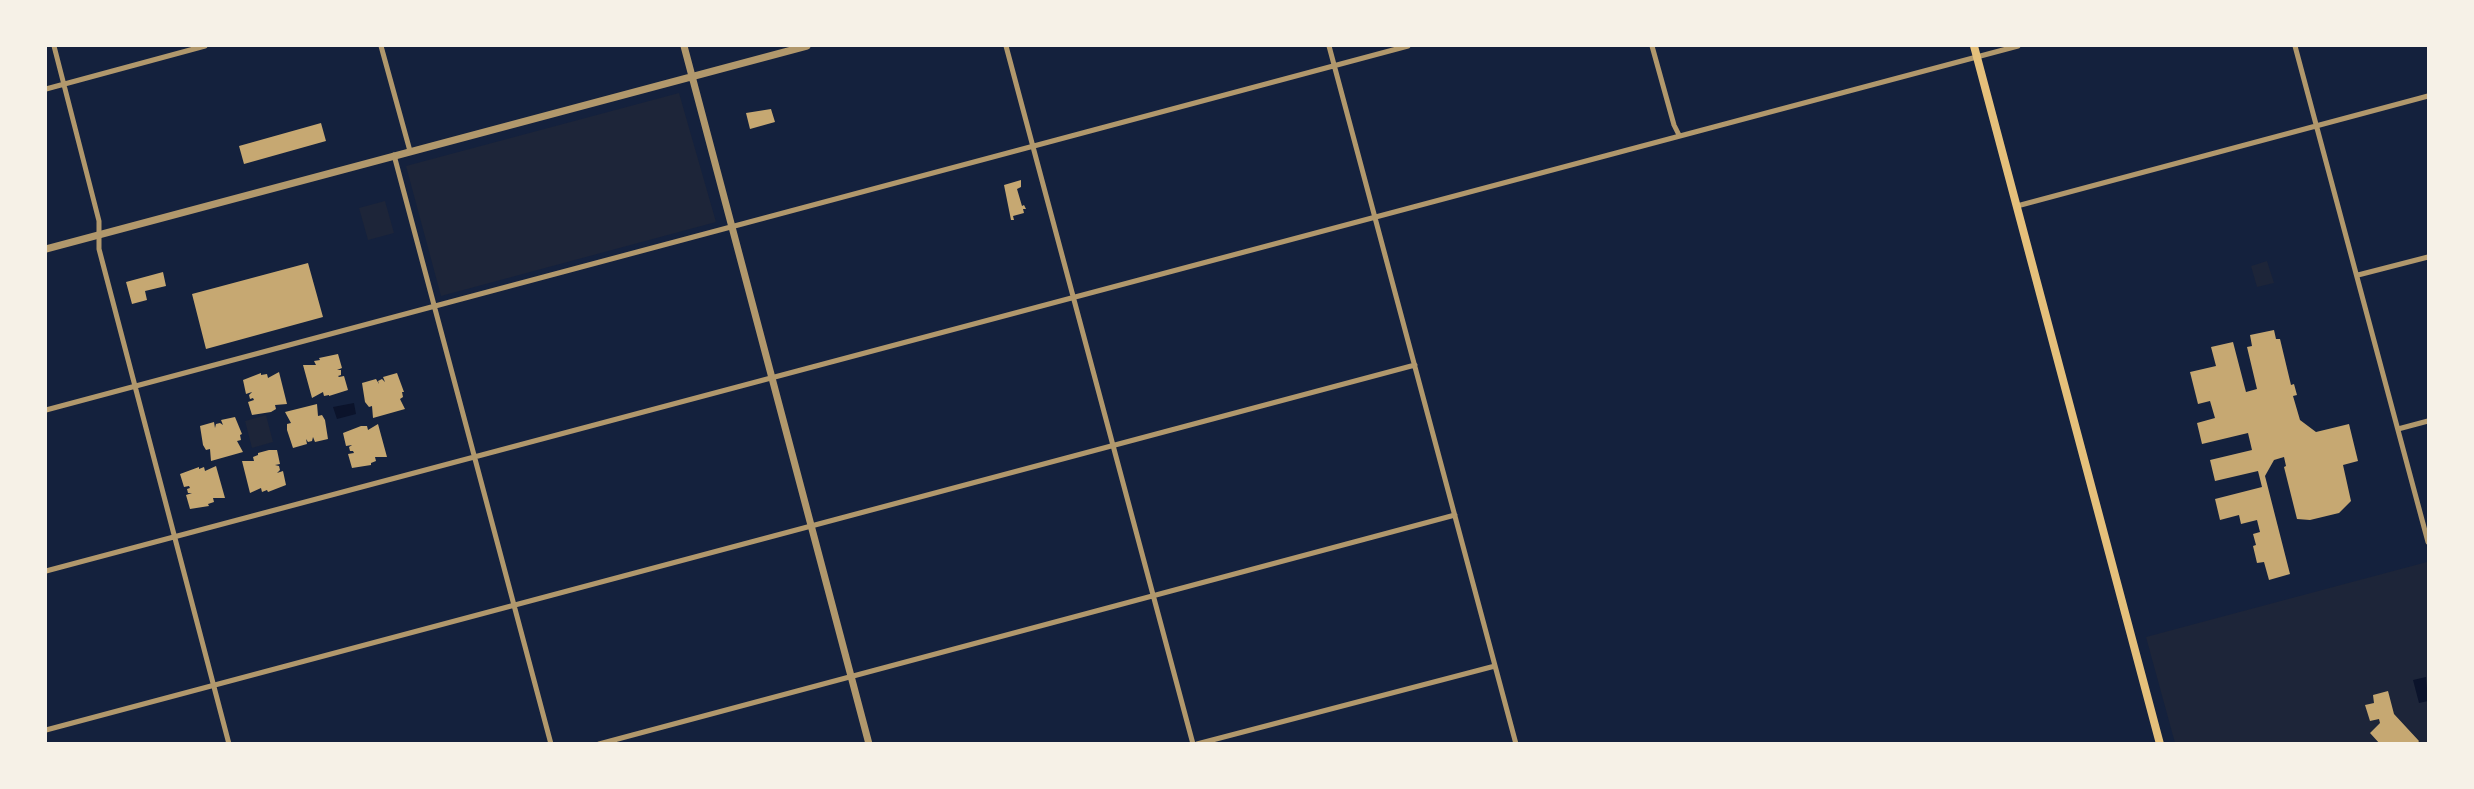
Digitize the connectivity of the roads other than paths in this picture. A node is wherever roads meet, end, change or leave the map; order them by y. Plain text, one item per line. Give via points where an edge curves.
1 (54, 46) edge
2 (205, 46) edge
3 (381, 46) edge
4 (684, 46) edge
5 (807, 46) edge
6 (1006, 46) edge
7 (1329, 46) edge
8 (1408, 46) edge
9 (1652, 46) edge
10 (1974, 46) edge
11 (2018, 46) edge
12 (2295, 46) edge
13 (1977, 56) junction
14 (1335, 65) junction
15 (692, 76) junction
16 (64, 83) junction
17 (46, 89) edge
18 (2428, 96) edge
19 (2316, 125) junction
20 (1679, 135) junction
21 (1033, 145) junction
22 (410, 151) junction
23 (394, 155) junction
24 (2017, 206) junction
25 (1375, 215) junction
26 (732, 226) junction
27 (99, 234) junction
28 (46, 249) edge
29 (2428, 257) edge
30 (2357, 275) junction
31 (1073, 296) junction
32 (435, 305) junction
33 (1415, 365) junction
34 (772, 376) junction
35 (135, 386) junction
36 (46, 410) edge
37 (2428, 421) edge
38 (2398, 429) junction
39 (1113, 445) junction
40 (474, 456) junction
41 (1455, 515) junction
42 (812, 526) junction
43 (174, 537) junction
44 (2428, 542) edge
45 (46, 571) edge
46 (1153, 596) junction
47 (514, 605) junction
48 (1495, 666) junction
49 (852, 675) junction
50 (213, 686) junction
51 (46, 730) edge
52 (229, 744) edge
53 (551, 744) edge
54 (599, 744) edge
55 (869, 744) edge
56 (1195, 744) edge
57 (1516, 744) edge
58 (2160, 744) edge

1 - 16 street
2 - 16 street
3 - 22 street
4 - 15 street
5 - 15 street
6 - 21 street
7 - 14 street
8 - 14 street
9 - 20 street
10 - 13 main road
11 - 13 street
12 - 19 street
13 - 20 street
13 - 24 main road
14 - 21 street
14 - 25 street
15 - 22 street
15 - 26 street
16 - 17 street
16 - 27 street
18 - 19 street
19 - 24 street
19 - 30 street
20 - 25 street
21 - 26 street
21 - 31 street
22 - 23 street
23 - 27 street
23 - 32 street
24 - 58 main road
25 - 31 street
25 - 33 street
26 - 32 street
26 - 34 street
27 - 28 street
27 - 35 street
29 - 30 street
30 - 38 street
31 - 34 street
31 - 39 street
32 - 35 street
32 - 40 street
33 - 39 street
33 - 41 street
34 - 40 street
34 - 42 street
35 - 36 street
35 - 43 street
37 - 38 street
38 - 44 street
39 - 42 street
39 - 46 street
40 - 43 street
40 - 47 street
41 - 46 street
41 - 48 street
42 - 47 street
42 - 49 street
43 - 45 street
43 - 50 street
46 - 49 street
46 - 56 street
47 - 50 street
47 - 53 street
48 - 56 street
48 - 57 street
49 - 54 street
49 - 55 street
50 - 51 street
50 - 52 street

